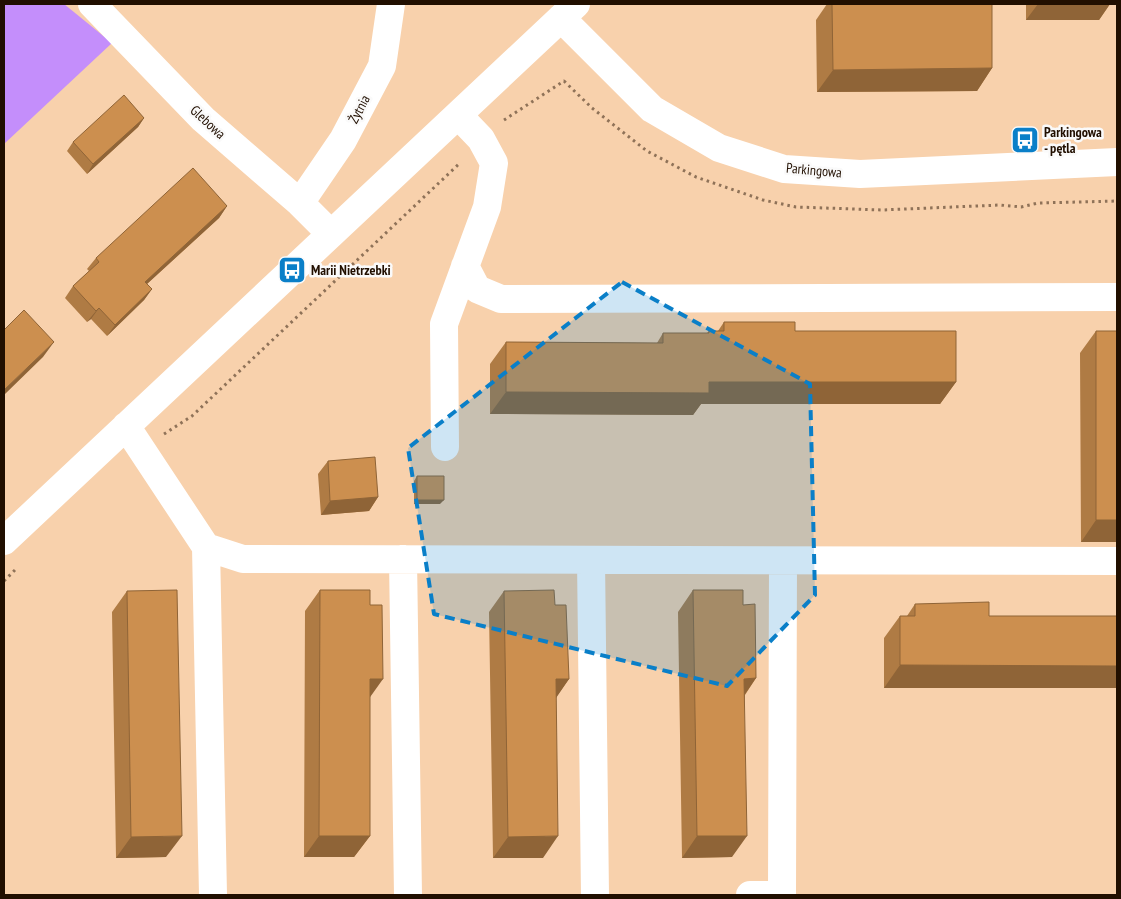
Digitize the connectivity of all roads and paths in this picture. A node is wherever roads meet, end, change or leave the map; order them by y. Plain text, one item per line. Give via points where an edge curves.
1 (92, 4) edge
2 (391, 4) edge
3 (569, 11) edge
4 (458, 115) junction
5 (482, 141) junction
6 (1117, 162) edge
7 (1117, 201) edge
8 (300, 203) junction
9 (331, 234) junction
10 (465, 266) junction
11 (1117, 297) edge
12 (126, 426) junction
13 (445, 448) dead end
14 (141, 450) junction
15 (4, 541) edge
16 (206, 547) junction
17 (403, 559) junction
18 (591, 560) junction
19 (1117, 560) edge
20 (783, 561) junction
21 (18, 567) dead end
22 (4, 580) edge
23 (213, 895) edge
24 (408, 895) edge
25 (595, 895) edge
26 (750, 895) edge
27 (782, 895) edge

1 - 8 street, Glebowa via 203,119
2 - 8 street, Żytnia via 382,66 343,140
3 - 4 street
3 - 6 street, Parkingowa via 652,109 719,148 784,169 860,174
4 - 5 street
4 - 9 street
5 - 7 path via 506,119 564,81 592,108 647,151 696,177 762,200 796,207 882,210
5 - 10 street via 494,163 487,207
5 - 14 path via 192,416
8 - 9 street, Glebowa
9 - 12 street
10 - 11 street via 477,289 501,299
10 - 13 street via 444,324
12 - 14 street
12 - 15 street
14 - 16 street
16 - 17 street via 243,559
16 - 23 street
17 - 18 street
17 - 24 street
18 - 20 street
18 - 25 street
19 - 20 street
20 - 27 street
21 - 22 path
26 - 27 street

